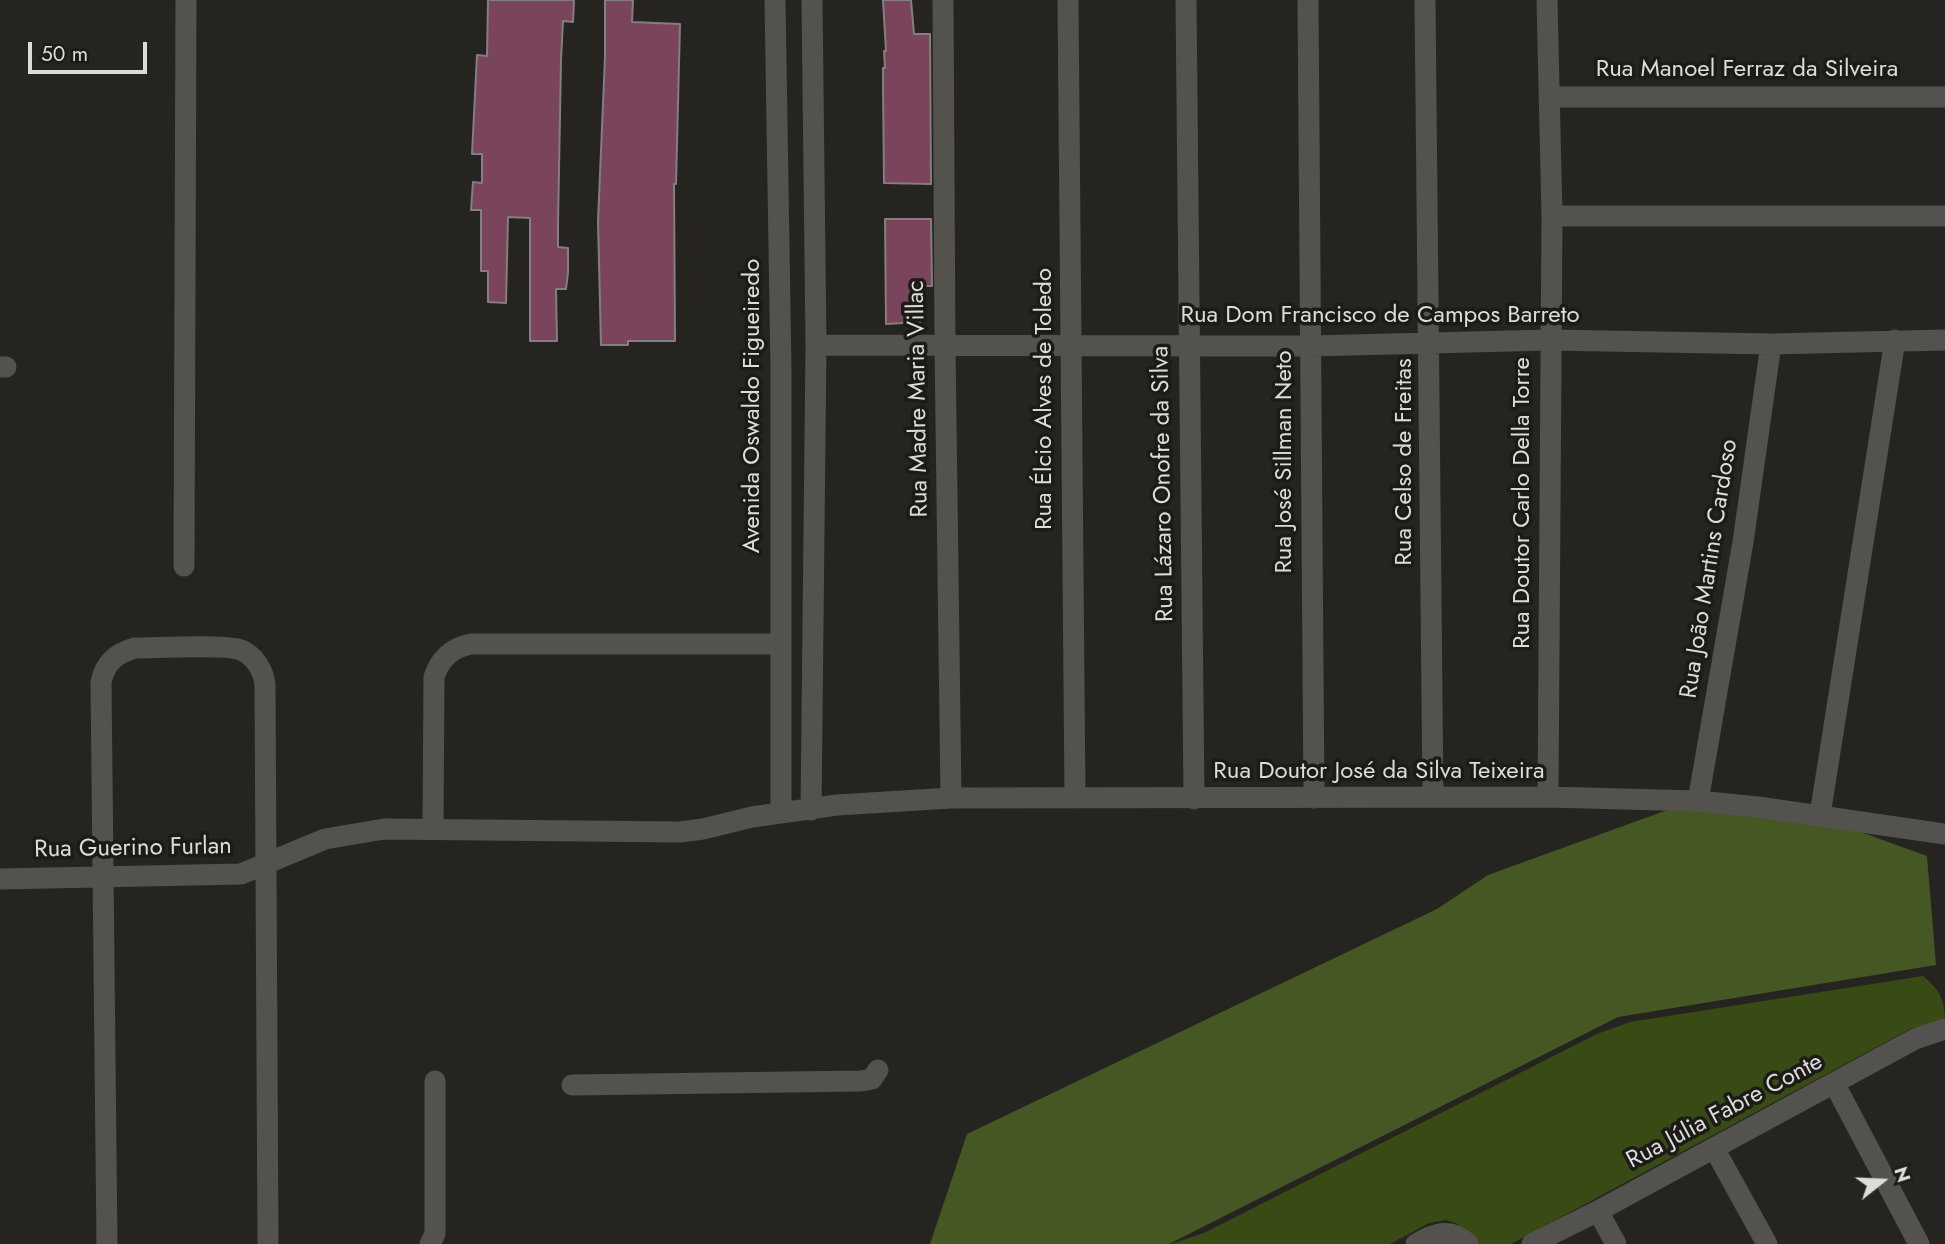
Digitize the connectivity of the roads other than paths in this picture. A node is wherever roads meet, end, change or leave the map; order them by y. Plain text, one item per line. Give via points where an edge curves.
1 (186, 0) edge
2 (775, 0) edge
3 (812, 0) edge
4 (943, 0) edge
5 (1068, 0) edge
6 (1186, 0) edge
7 (1307, 0) edge
8 (1425, 0) edge
9 (1547, 0) edge
10 (776, 93) junction
11 (812, 93) junction
12 (1549, 97) junction
13 (1945, 97) edge
14 (1552, 216) junction
15 (1945, 216) edge
16 (1550, 340) junction
17 (1895, 340) junction
18 (1945, 340) edge
19 (1430, 342) junction
20 (1188, 344) junction
21 (1771, 344) junction
22 (816, 345) junction
23 (1071, 345) junction
24 (945, 346) junction
25 (1311, 346) junction
26 (781, 395) junction
27 (815, 395) junction
28 (184, 566) dead end
29 (780, 586) junction
30 (812, 587) junction
31 (780, 644) junction
32 (1075, 797) junction
33 (1433, 797) junction
34 (1548, 797) junction
35 (951, 798) junction
36 (1314, 798) junction
37 (1194, 799) junction
38 (1698, 801) junction
39 (811, 810) junction
40 (781, 813) junction
41 (1820, 815) junction
42 (433, 830) junction
43 (1945, 833) edge
44 (1945, 840) edge
45 (266, 864) junction
46 (102, 877) junction
47 (0, 879) edge
48 (1945, 1028) edge
49 (878, 1070) dead end
50 (435, 1082) dead end
51 (1833, 1083) junction
52 (572, 1085) dead end
53 (1714, 1148) junction
54 (1598, 1211) junction
55 (1460, 1239) edge
56 (107, 1244) edge
57 (268, 1244) edge
58 (430, 1244) edge
59 (1416, 1244) edge
60 (1532, 1244) edge
61 (1616, 1244) edge
62 (1767, 1244) edge
63 (1919, 1244) edge

1 - 28 street
2 - 10 street, Avenida Oswaldo Figueiredo
3 - 11 street
4 - 24 street, Rua Madre Maria Villac
5 - 23 street, Rua Élcio Alves de Toledo
6 - 20 street, Rua Lázaro Onofre da Silva
7 - 25 street, Rua José Sillman Neto
8 - 19 street, Rua Celso de Freitas
9 - 12 street, Rua Doutor Carlo Della Torre
10 - 11 street
10 - 26 street, Avenida Oswaldo Figueiredo
11 - 22 street
12 - 13 street, Rua Manoel Ferraz da Silveira
12 - 14 street, Rua Doutor Carlo Della Torre
14 - 15 street
14 - 16 street, Rua Doutor Carlo Della Torre
16 - 19 street, Rua Dom Francisco de Campos Barreto
16 - 21 street, Rua Dom Francisco de Campos Barreto
16 - 34 street, Rua Doutor Carlo Della Torre
17 - 18 street, Rua Dom Francisco de Campos Barreto
17 - 21 street, Rua Dom Francisco de Campos Barreto
17 - 41 street
19 - 25 street, Rua Dom Francisco de Campos Barreto
19 - 33 street, Rua Celso de Freitas
20 - 23 street, Rua Dom Francisco de Campos Barreto
20 - 25 street, Rua Dom Francisco de Campos Barreto
20 - 37 street, Rua Lázaro Onofre da Silva
21 - 38 street, Rua João Martins Cardoso via 1743,542
22 - 24 street, Rua Dom Francisco de Campos Barreto
22 - 27 street
23 - 24 street, Rua Dom Francisco de Campos Barreto
23 - 32 street, Rua Élcio Alves de Toledo
24 - 35 street, Rua Madre Maria Villac
25 - 36 street, Rua José Sillman Neto
26 - 27 street
26 - 29 street, Avenida Oswaldo Figueiredo
27 - 30 street
29 - 30 street
29 - 31 street, Avenida Oswaldo Figueiredo
30 - 39 street
31 - 40 street, Avenida Oswaldo Figueiredo
31 - 42 street via 471,645 455,649 443,659 434,677
32 - 35 street, Rua Doutor José da Silva Teixeira
32 - 37 street, Rua Doutor José da Silva Teixeira
33 - 34 street, Rua Doutor José da Silva Teixeira
33 - 36 street, Rua Doutor José da Silva Teixeira
34 - 38 street, Rua Doutor José da Silva Teixeira
35 - 39 street, Rua Doutor José da Silva Teixeira
36 - 37 street, Rua Doutor José da Silva Teixeira
38 - 41 street, Rua Doutor José da Silva Teixeira
39 - 40 street, Rua Doutor José da Silva Teixeira
40 - 42 street, Rua Doutor José da Silva Teixeira via 680,832
41 - 43 street, Rua Doutor José da Silva Teixeira
42 - 45 street, Rua Guerino Furlan via 344,834
43 - 44 street
45 - 46 street, Rua Guerino Furlan via 241,874
45 - 46 street via 265,684 258,664 237,648 135,648 111,660 101,682
45 - 57 street
46 - 47 street, Rua Guerino Furlan
46 - 56 street
48 - 51 street, Rua Júlia Fabre Conte
49 - 52 street via 872,1079 861,1081
50 - 58 street via 435,1234
51 - 53 street, Rua Júlia Fabre Conte
51 - 63 street
53 - 54 street, Rua Júlia Fabre Conte
53 - 62 street
54 - 60 street, Rua Júlia Fabre Conte
54 - 61 street
55 - 59 street via 1433,1235

